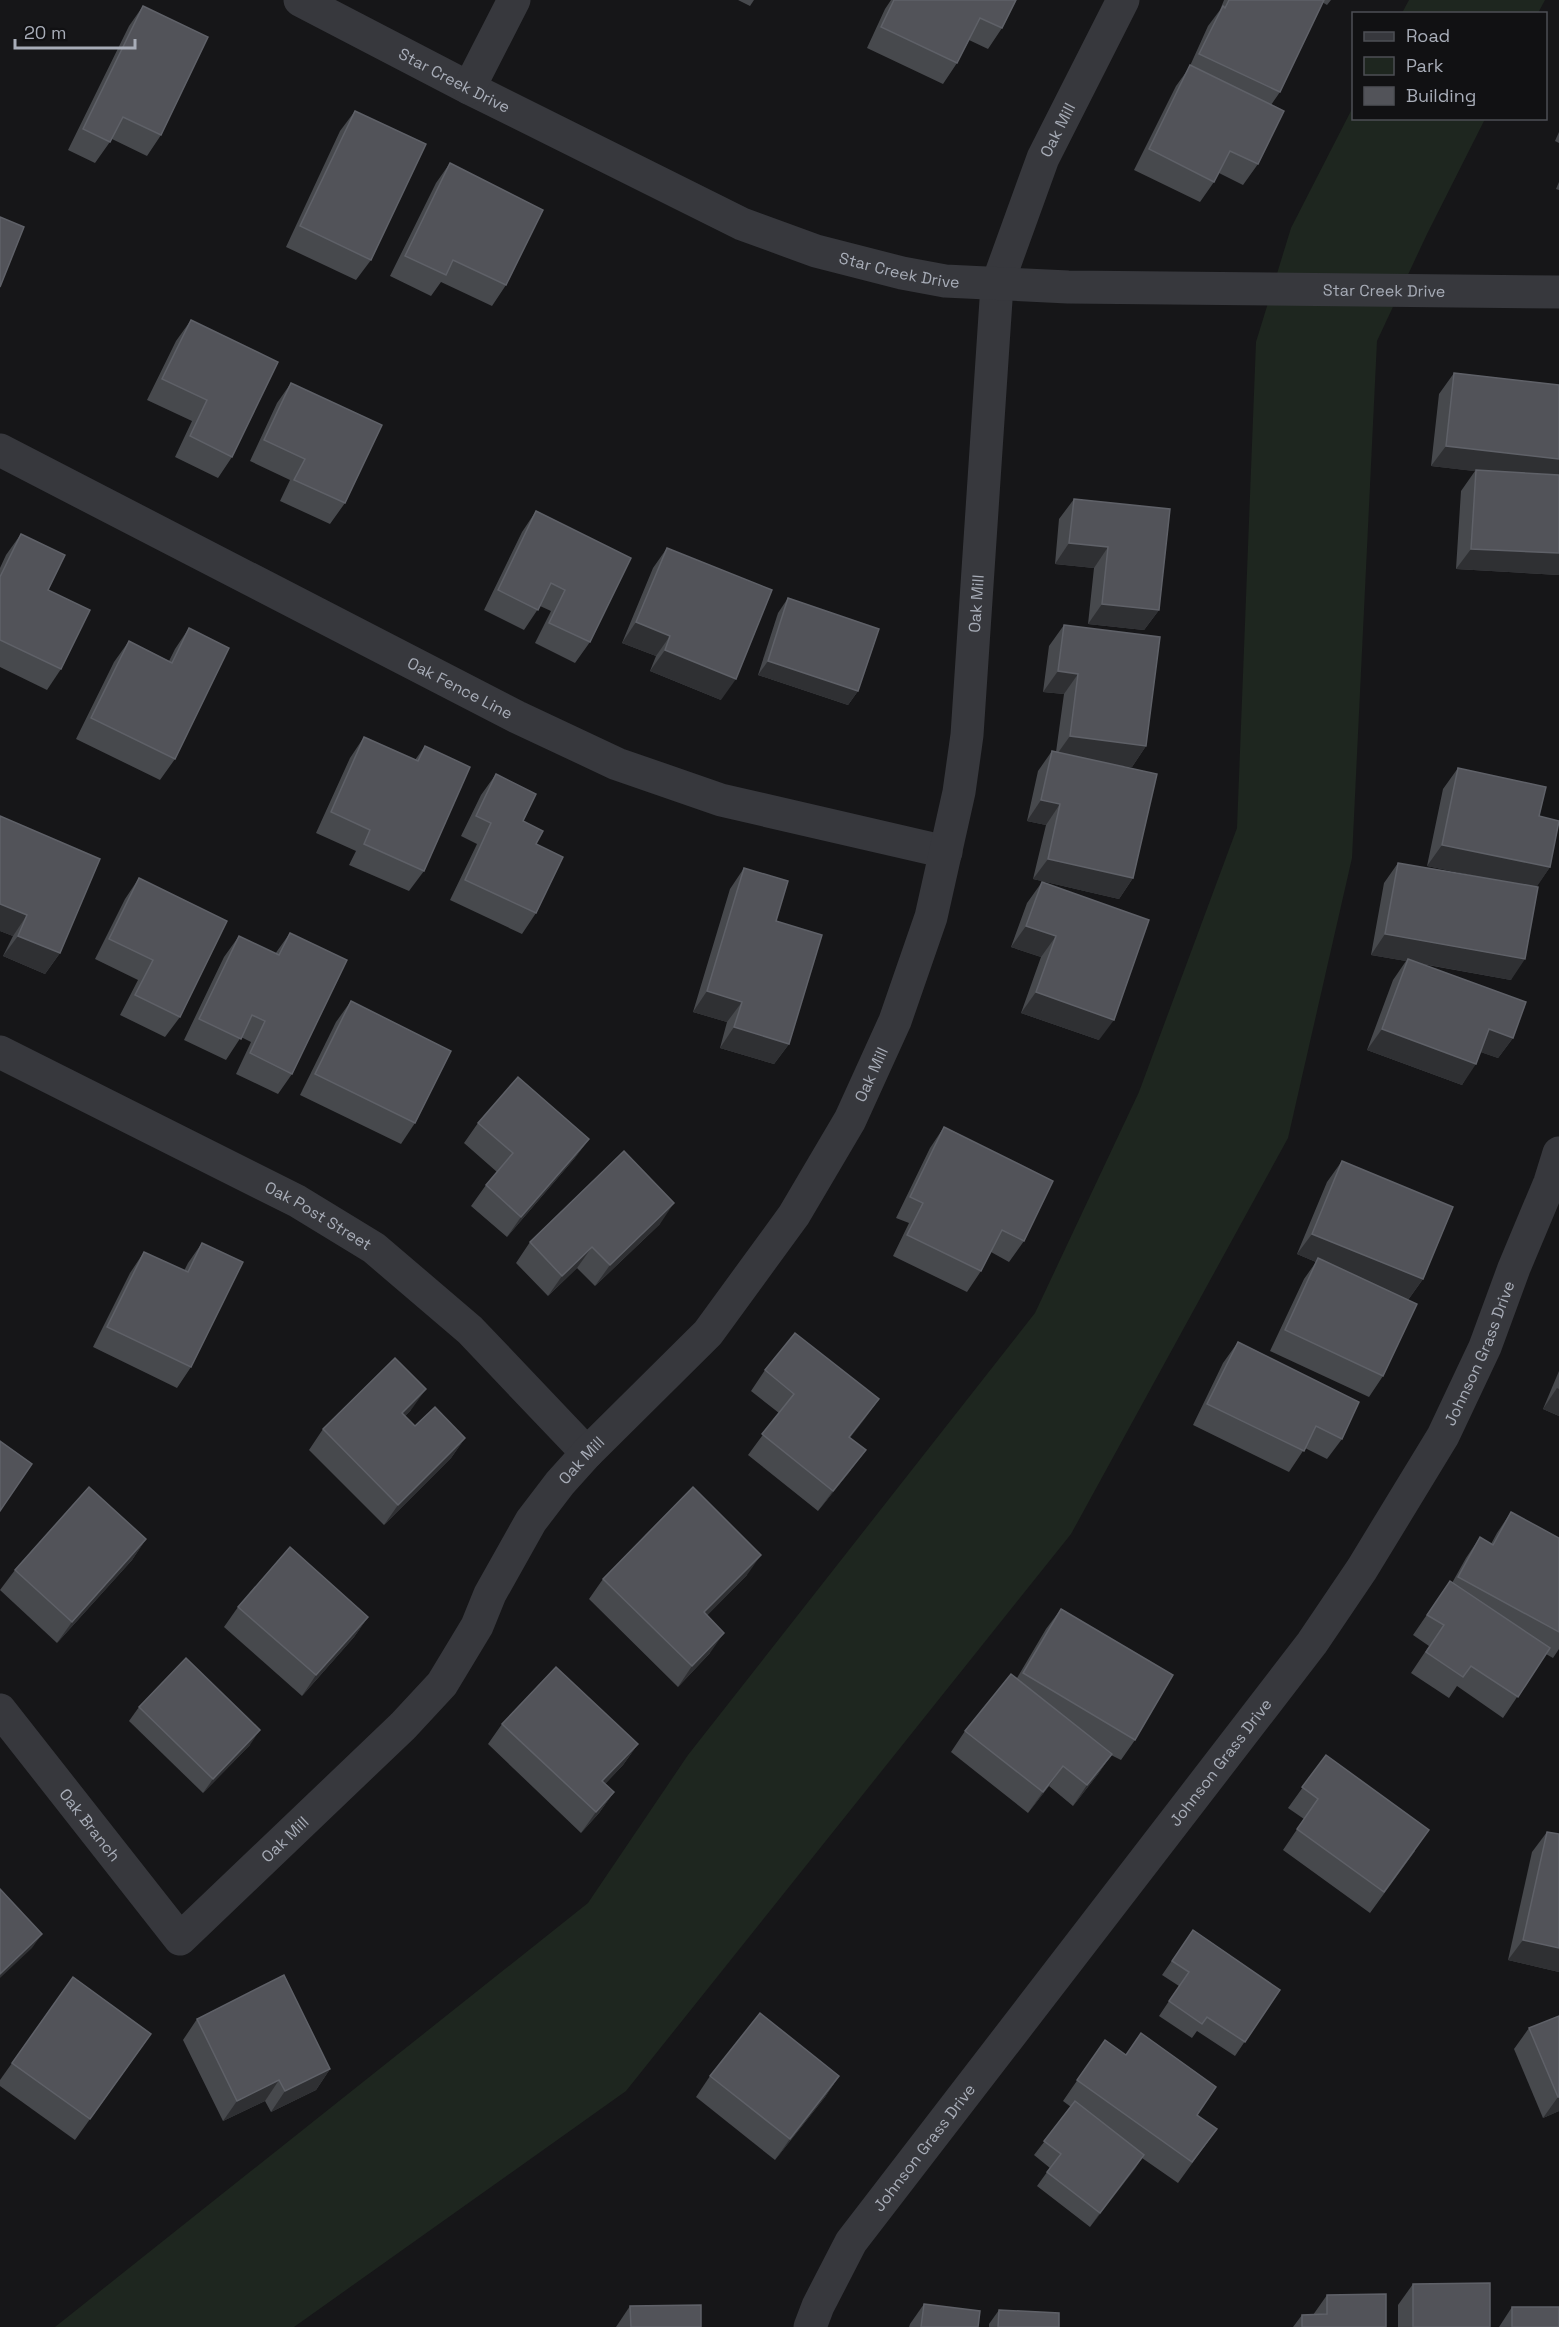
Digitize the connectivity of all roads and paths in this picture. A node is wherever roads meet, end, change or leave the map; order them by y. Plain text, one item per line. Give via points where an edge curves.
1 (300, 0) edge
2 (514, 0) edge
3 (1123, 0) edge
4 (469, 88) junction
5 (998, 285) junction
6 (1559, 292) edge
7 (0, 450) edge
8 (946, 852) junction
9 (0, 1052) edge
10 (1559, 1153) edge
11 (586, 1454) junction
12 (0, 1710) edge
13 (180, 1939) joint
14 (810, 2327) edge

1 - 4 street, Star Creek Drive
2 - 4 street
3 - 5 street, Oak Mill via 1043,158
4 - 5 street, Star Creek Drive via 705,207 777,238 902,273
5 - 6 street, Star Creek Drive
5 - 8 street, Oak Mill via 967,735
7 - 8 street, Oak Fence Line via 517,717 617,764 721,800
8 - 11 street, Oak Mill via 931,917 895,1021 850,1120 794,1215 708,1333
9 - 11 street, Oak Post Street via 297,1201 374,1248 470,1330
10 - 14 street, Johnson Grass Drive via 1485,1347 1443,1436 1362,1569 1312,1643 852,2242
11 - 13 street, Oak Mill via 531,1521 442,1684
12 - 13 street, Oak Branch

